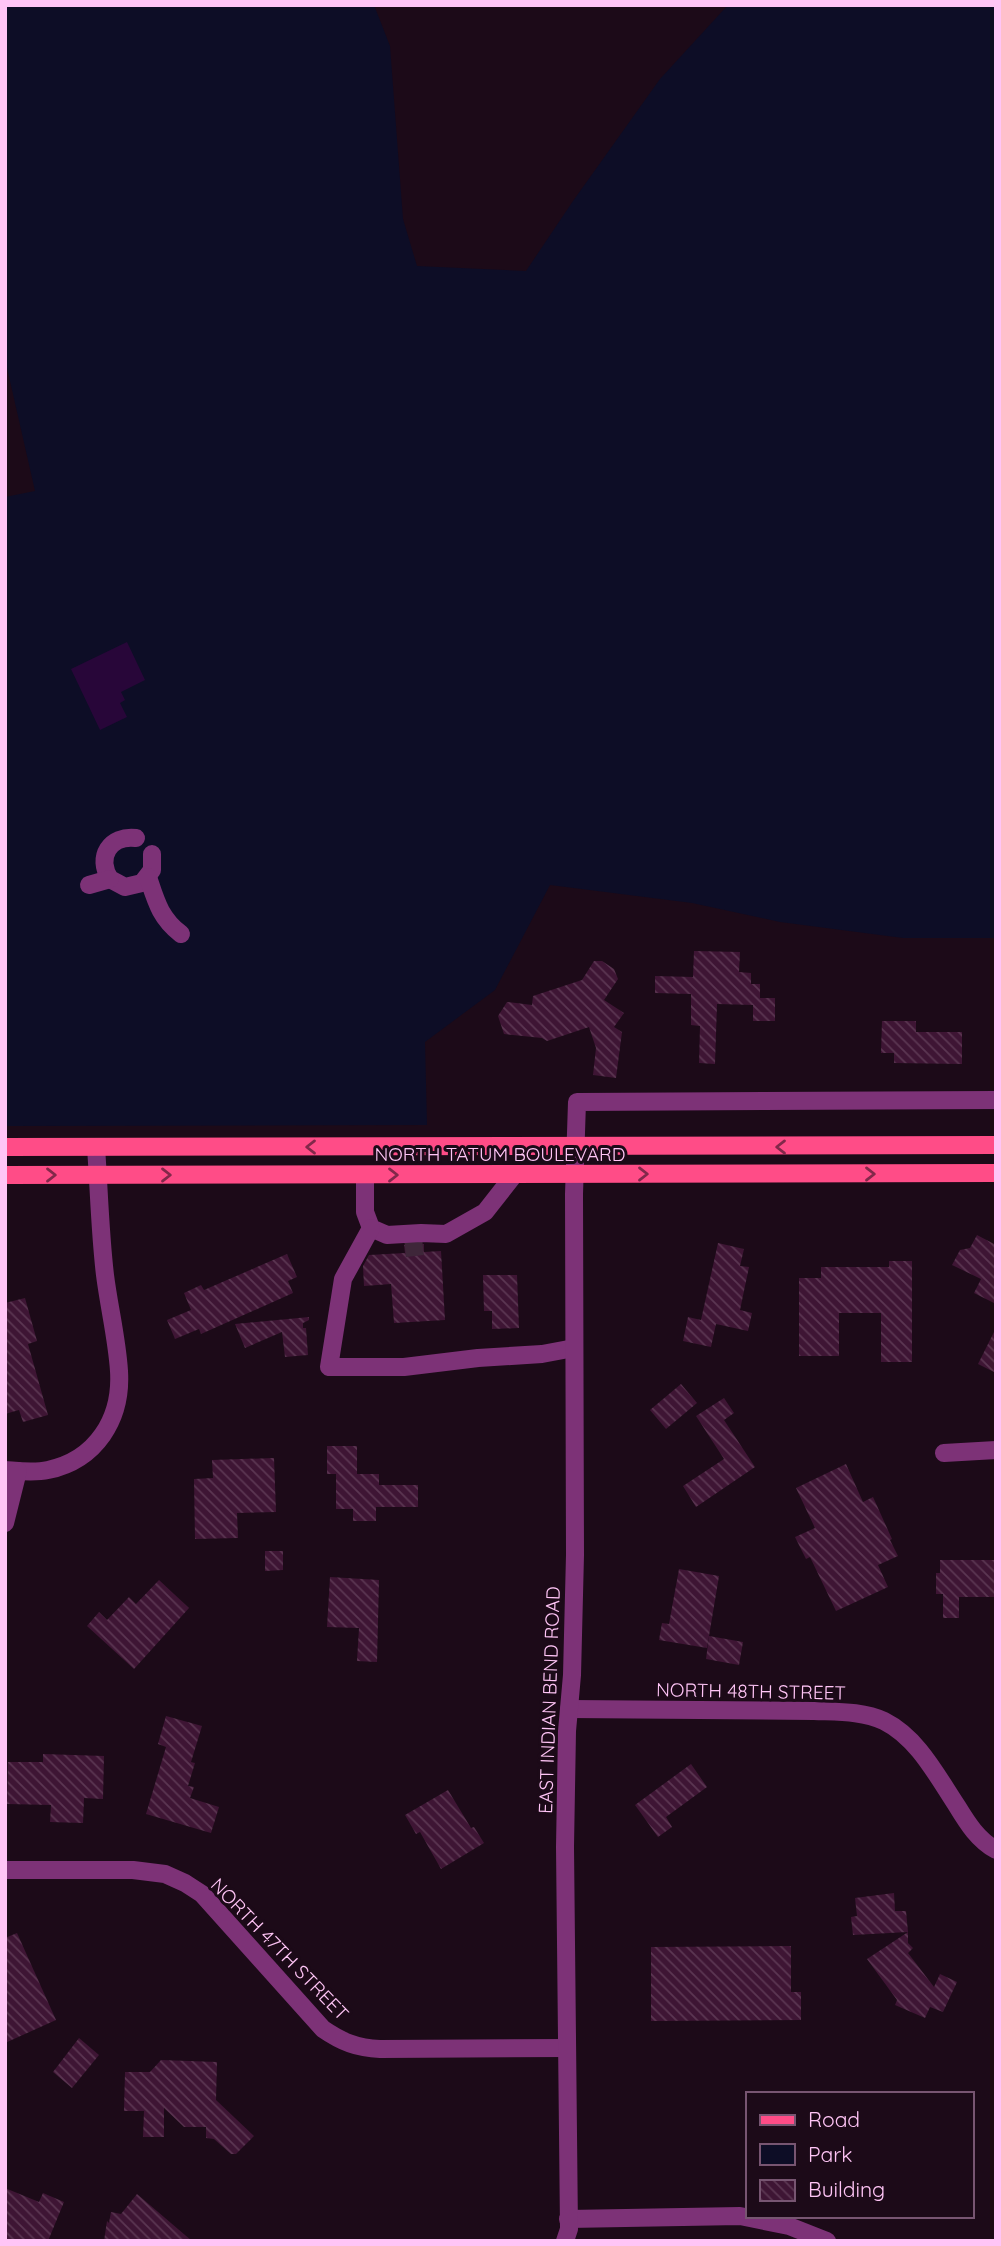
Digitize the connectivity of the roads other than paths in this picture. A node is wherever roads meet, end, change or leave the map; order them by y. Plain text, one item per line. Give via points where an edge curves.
1 (136, 838) dead end
2 (152, 854) dead end
3 (148, 877) junction
4 (110, 879) junction
5 (89, 885) dead end
6 (181, 934) dead end
7 (996, 1100) edge
8 (996, 1145) edge
9 (5, 1147) edge
10 (96, 1147) junction
11 (575, 1160) junction
12 (996, 1173) edge
13 (514, 1174) junction
14 (5, 1175) edge
15 (98, 1175) junction
16 (365, 1175) junction
17 (379, 1232) junction
18 (446, 1234) junction
19 (424, 1246) tunnel mouth
20 (405, 1248) tunnel mouth
21 (575, 1348) junction
22 (996, 1450) edge
23 (944, 1453) dead end
24 (11, 1470) edge
25 (6, 1515) edge
26 (569, 1709) junction
27 (996, 1850) edge
28 (5, 1870) edge
29 (567, 2048) junction
30 (746, 2217) edge
31 (750, 2218) edge
32 (568, 2219) junction
33 (565, 2241) edge
34 (827, 2241) edge

1 - 4 street via 120,838 108,848 103,863
2 - 3 street
3 - 4 street via 134,887
3 - 6 street via 167,923
4 - 5 street
7 - 11 street, NORTH TATUM BOULEVARD via 576,1102
8 -> 11 main road, NORTH TATUM BOULEVARD
9 - 10 main road, NORTH TATUM BOULEVARD
11 -> 10 main road, NORTH TATUM BOULEVARD
10 - 15 street
11 -> 12 main road, NORTH TATUM BOULEVARD
11 - 13 main road, NORTH TATUM BOULEVARD
11 - 21 street, EAST INDIAN BEND ROAD
16 -> 13 main road, NORTH TATUM BOULEVARD
13 - 18 street via 485,1212
14 -> 15 main road, NORTH TATUM BOULEVARD
15 -> 16 main road, NORTH TATUM BOULEVARD
15 - 24 street via 105,1274 119,1370 114,1417 103,1436 77,1460 46,1471
16 - 17 street via 365,1212
17 - 18 street
17 - 20 street
17 - 21 street via 343,1279 329,1367 404,1367
18 - 19 street
21 - 26 street, EAST INDIAN BEND ROAD
22 - 23 street
24 - 25 street
26 - 27 street, NORTH 48TH STREET via 814,1711 883,1720 908,1737 971,1828
26 - 29 street, EAST INDIAN BEND ROAD
28 - 29 street, NORTH 47TH STREET via 133,1870 165,1874 185,1883 202,1895 323,2029 342,2042 380,2049
29 - 32 street, EAST INDIAN BEND ROAD
30 - 32 street
31 - 34 street via 789,2226
32 - 33 street, EAST INDIAN BEND ROAD

